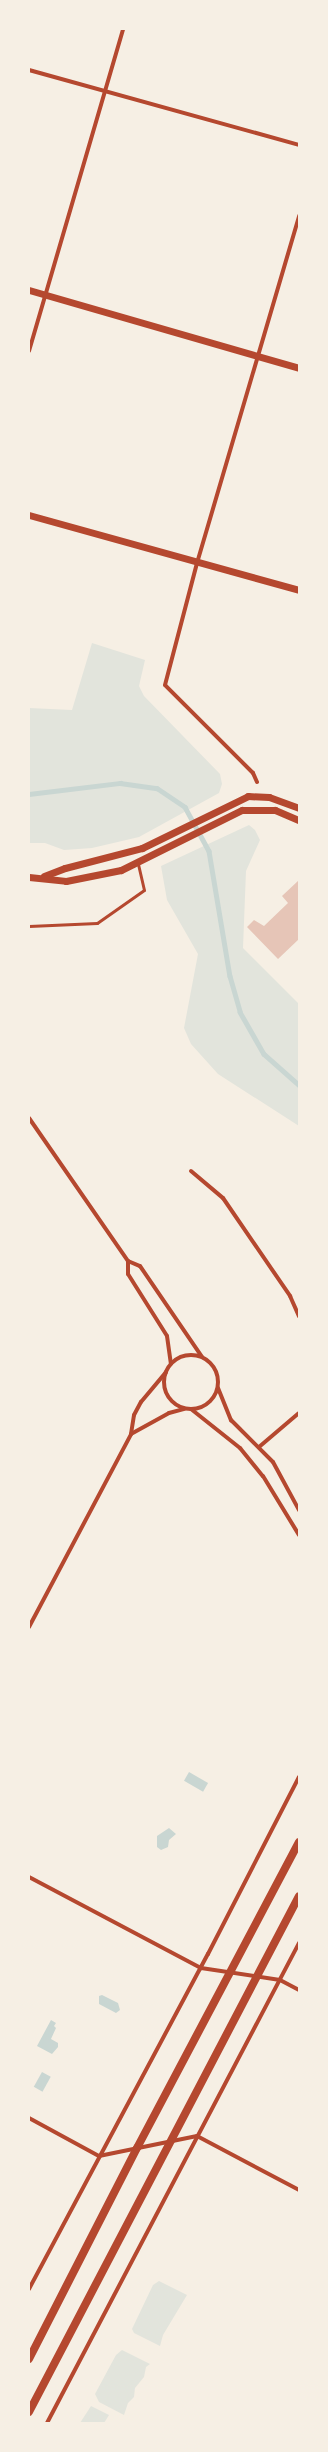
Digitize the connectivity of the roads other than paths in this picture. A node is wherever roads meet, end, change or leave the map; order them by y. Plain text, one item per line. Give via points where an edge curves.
1 (122, 29) edge
2 (29, 70) edge
3 (105, 93) junction
4 (299, 145) edge
5 (299, 216) edge
6 (29, 290) edge
7 (45, 294) junction
8 (29, 351) edge
9 (258, 357) junction
10 (299, 368) edge
11 (29, 515) edge
12 (197, 563) junction
13 (299, 590) edge
14 (257, 782) dead end
15 (299, 808) edge
16 (299, 820) edge
17 (138, 863) junction
18 (29, 877) edge
19 (43, 877) junction
20 (29, 926) edge
21 (29, 1118) edge
22 (191, 1171) dead end
23 (128, 1261) junction
24 (299, 1316) edge
25 (202, 1357) junction
26 (171, 1364) junction
27 (166, 1372) junction
28 (218, 1388) junction
29 (184, 1409) junction
30 (190, 1409) junction
31 (299, 1413) edge
32 (131, 1434) junction
33 (259, 1447) junction
34 (299, 1510) edge
35 (299, 1535) edge
36 (29, 1627) edge
37 (299, 1777) edge
38 (299, 1842) edge
39 (29, 1877) edge
40 (299, 1896) edge
41 (299, 1944) edge
42 (201, 1968) junction
43 (230, 1972) junction
44 (257, 1976) junction
45 (280, 1980) junction
46 (299, 1990) edge
47 (29, 2118) edge
48 (197, 2136) junction
49 (170, 2141) junction
50 (137, 2148) junction
51 (99, 2156) junction
52 (299, 2190) edge
53 (29, 2289) edge
54 (30, 2356) edge
55 (29, 2412) edge
56 (47, 2423) edge

1 - 3 street
2 - 3 street
3 - 4 street
3 - 7 street
5 - 9 street
6 - 7 street
7 - 8 street
7 - 9 street
9 - 10 street
9 - 12 street
11 - 12 street
12 - 13 street
12 - 14 street via 165,685 253,773
15 - 19 street via 269,797 248,796 142,848 66,868
16 - 17 street via 275,810 250,809 221,820
17 - 19 street via 83,879 66,881
17 - 20 lane via 144,890 97,923
18 - 19 street
21 - 23 street
22 - 24 street via 223,1198 290,1296
23 - 25 street via 140,1266
23 - 26 street via 128,1274 167,1336
25 - 26 street via 182,1356
25 - 28 street via 217,1372
26 - 27 street
27 - 29 street via 166,1392
27 - 32 street via 141,1402 134,1415
28 - 30 street via 205,1405
28 - 33 street via 232,1420
29 - 30 street
29 - 32 street via 169,1413
30 - 35 street via 240,1448 263,1476
31 - 33 street
32 - 36 street
33 - 34 street via 273,1462
37 - 42 street
38 - 43 main road
39 - 42 street
40 - 44 main road
41 - 45 street
42 - 43 street
42 - 51 street
43 - 44 street
43 - 50 main road
44 - 45 street
44 - 49 main road
45 - 46 street
45 - 48 street
47 - 51 street
48 - 49 street
48 - 52 street
48 - 56 street
49 - 50 street
49 - 55 main road
50 - 51 street
50 - 54 main road
51 - 53 street

